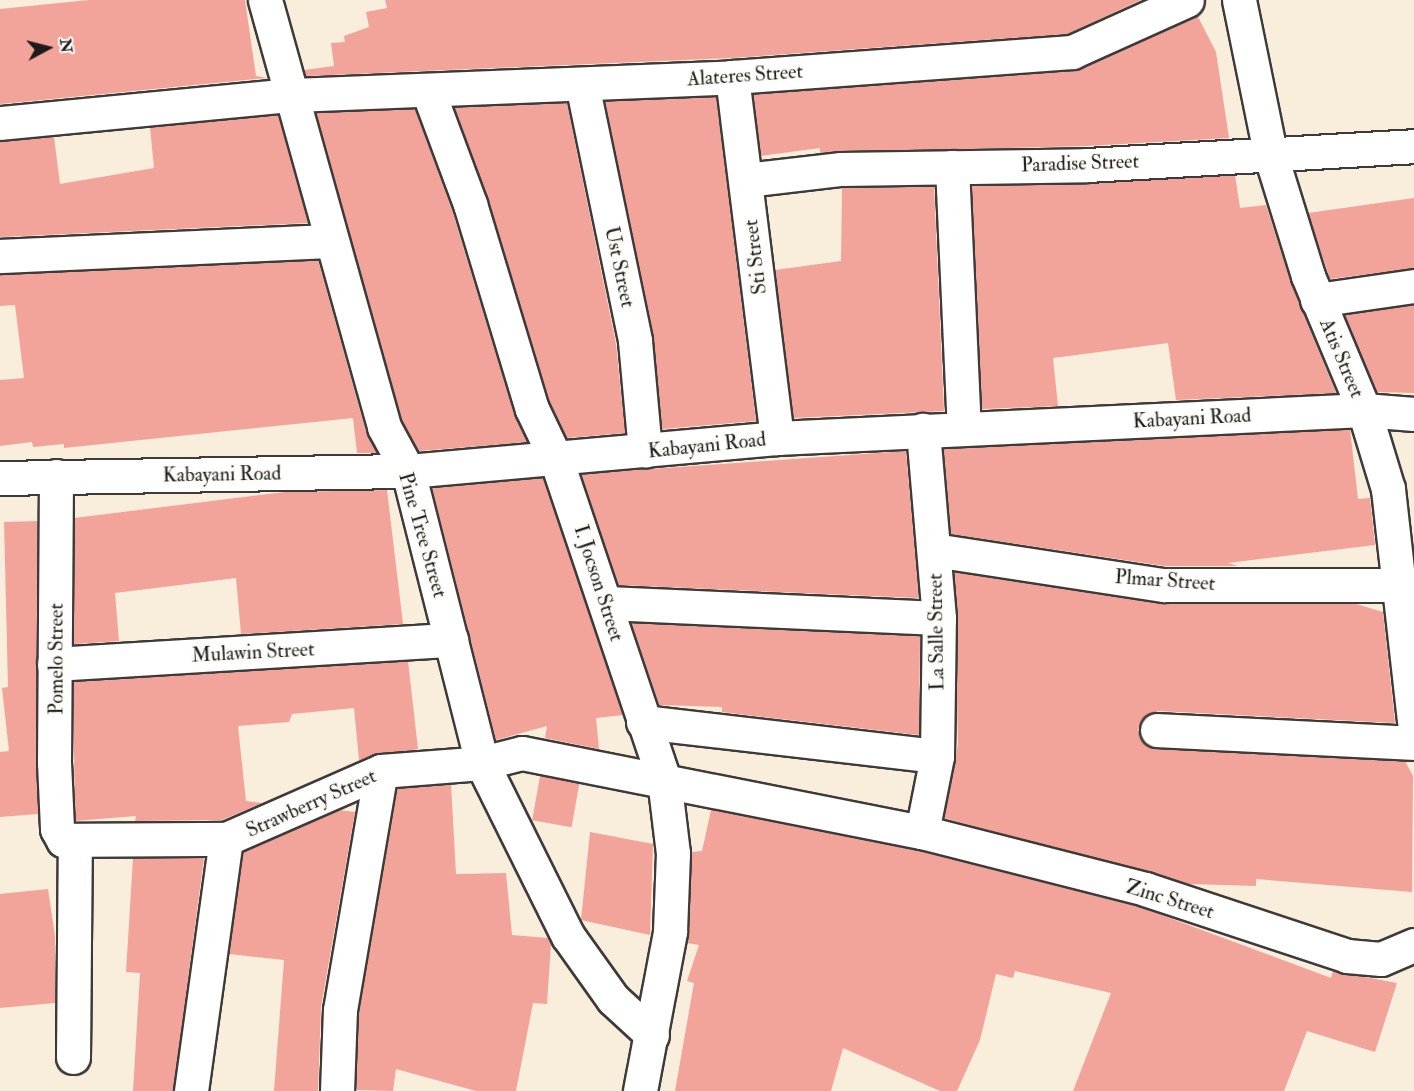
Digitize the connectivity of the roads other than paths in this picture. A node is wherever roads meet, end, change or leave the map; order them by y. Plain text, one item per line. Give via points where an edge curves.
1 (266, 0) edge
2 (1187, 0) edge
3 (1239, 0) edge
4 (732, 77) junction
5 (582, 84) junction
6 (428, 91) junction
7 (291, 95) junction
8 (0, 123) edge
9 (1414, 146) edge
10 (1270, 153) junction
11 (952, 167) junction
12 (746, 180) junction
13 (329, 241) junction
14 (0, 256) edge
15 (1414, 286) edge
16 (1317, 300) junction
17 (1364, 410) junction
18 (1414, 414) edge
19 (964, 428) junction
20 (923, 430) junction
21 (777, 438) junction
22 (645, 452) junction
23 (556, 459) junction
24 (408, 471) junction
25 (56, 476) junction
26 (0, 478) edge
27 (1403, 522) edge
28 (934, 550) junction
29 (1399, 585) junction
30 (607, 603) junction
31 (939, 618) junction
32 (452, 640) junction
33 (54, 664) junction
34 (643, 722) junction
35 (1414, 722) edge
36 (1157, 730) dead end
37 (1414, 743) edge
38 (937, 756) junction
39 (482, 763) junction
40 (381, 771) junction
41 (664, 779) junction
42 (922, 832) junction
43 (226, 840) junction
44 (69, 841) junction
45 (1414, 945) edge
46 (652, 1035) junction
47 (73, 1057) dead end
48 (191, 1091) edge
49 (337, 1091) edge
50 (640, 1091) edge

1 - 7 street, Pine Tree Street
2 - 4 street, Alateres Street via 1072,52
3 - 10 street, Atis Street
4 - 5 street, Alateres Street
4 - 12 street, Sti Street
5 - 6 street, Alateres Street
5 - 22 street, Ust Street via 635,341
6 - 7 street, Alateres Street
6 - 23 street, I. Jocson Street via 470,204 532,409
7 - 8 street, Alateres Street
7 - 13 street, Pine Tree Street
9 - 10 street, Paradise Street
10 - 11 street, Paradise Street
10 - 16 street, Atis Street
11 - 12 street, Paradise Street via 841,169
11 - 19 street
12 - 21 street, Sti Street
13 - 14 street
13 - 24 street, Pine Tree Street via 390,445
15 - 16 street
16 - 17 street, Atis Street
17 - 18 street, Kabayani Road
17 - 19 street, Kabayani Road
17 - 27 street, Atis Street
19 - 20 street, Kabayani Road
20 - 21 street, Kabayani Road
20 - 28 street, La Salle Street
21 - 22 street, Kabayani Road
22 - 23 street, Kabayani Road
23 - 24 street, Kabayani Road
23 - 30 street, I. Jocson Street
24 - 25 street, Kabayani Road
24 - 32 street, Pine Tree Street
25 - 26 street, Kabayani Road
25 - 33 street, Pomelo Street
27 - 29 street, Atis Street
28 - 29 street, Plmar Street via 1164,585
28 - 31 street, La Salle Street
29 - 35 street, Atis Street
30 - 31 street
30 - 34 street, I. Jocson Street
31 - 38 street, La Salle Street
32 - 33 street, Mulawin Street
32 - 39 street, Pine Tree Street
33 - 44 street, Pomelo Street via 57,829
34 - 38 street
34 - 41 street, I. Jocson Street
36 - 37 street
38 - 42 street, La Salle Street
39 - 40 street, Strawberry Street
39 - 41 street, Strawberry Street via 522,753
39 - 46 street, Pine Tree Street via 568,936 613,999
40 - 43 street, Strawberry Street
40 - 49 street via 362,909 340,1010
41 - 42 street, Zinc Street
41 - 46 street, I. Jocson Street via 673,853 670,932
42 - 45 street, Zinc Street via 1145,889 1347,956 1381,959
43 - 44 street, Strawberry Street
43 - 48 street
44 - 47 street, Pomelo Street
46 - 50 street, I. Jocson Street

